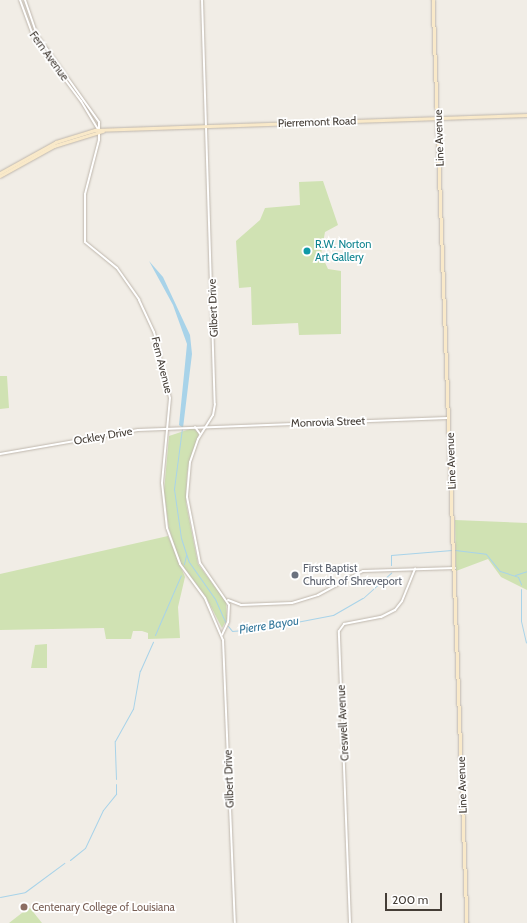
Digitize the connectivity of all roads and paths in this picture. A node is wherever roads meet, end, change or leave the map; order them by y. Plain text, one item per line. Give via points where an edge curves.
1 (20, 0) edge
2 (25, 0) edge
3 (202, 0) edge
4 (433, 0) edge
5 (527, 115) edge
6 (438, 118) junction
7 (207, 126) junction
8 (98, 131) junction
9 (19, 164) junction
10 (0, 173) edge
11 (0, 176) edge
12 (449, 418) junction
13 (206, 426) junction
14 (192, 427) junction
15 (168, 431) junction
16 (200, 435) junction
17 (0, 454) edge
18 (415, 568) junction
19 (455, 568) junction
20 (227, 600) junction
21 (222, 636) junction
22 (235, 923) edge
23 (350, 923) edge
24 (466, 923) edge

1 - 8 street, Fern Avenue via 34,38 81,101
2 - 8 street, Fern Avenue via 37,35 91,109 98,122
3 - 7 street, Gilbert Drive
4 - 6 main road, Line Avenue
5 - 6 main road, Pierremont Road
6 - 7 main road, Pierremont Road
6 - 12 main road, Line Avenue
7 - 8 main road, Pierremont Road
7 - 13 street, Gilbert Drive via 215,404 213,415
8 - 9 main road, Pierremont Road via 51,146
8 - 15 street, Fern Avenue via 85,194 85,242 122,275 147,315 170,398
9 - 10 main road, Pierremont Road
9 - 11 main road, Pierremont Road
12 - 13 street, Monrovia Street
12 - 19 main road, Line Avenue
13 - 14 street, Ockley Drive
13 - 16 street, Gilbert Drive
14 - 15 street, Ockley Drive
14 - 16 street
15 - 17 street, Ockley Drive via 130,431
15 - 21 street, Fern Avenue via 162,488 169,534 180,564 205,598
16 - 20 street, Gilbert Drive via 190,462 187,504 200,563
18 - 19 street
18 - 20 street via 363,571 318,595 292,603 239,604
18 - 23 street, Creswell Avenue via 404,599 395,610 378,618 344,624 339,631
19 - 24 main road, Line Avenue
20 - 21 street via 230,610
21 - 22 street, Gilbert Drive

